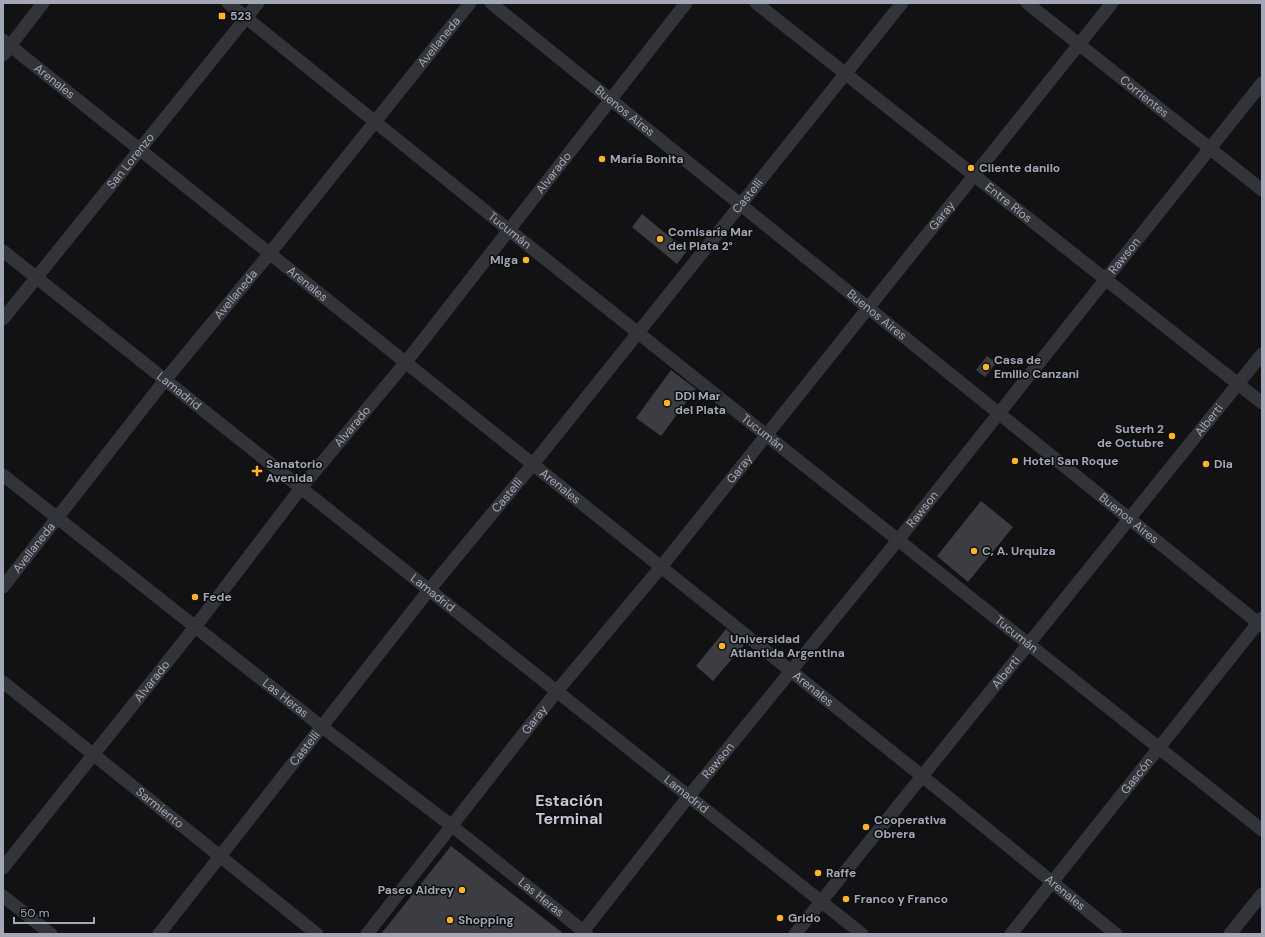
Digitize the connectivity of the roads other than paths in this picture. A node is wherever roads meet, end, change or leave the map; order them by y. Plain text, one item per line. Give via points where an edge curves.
1 (43, 3) edge
2 (228, 3) edge
3 (258, 3) edge
4 (470, 3) edge
5 (491, 3) edge
6 (686, 3) edge
7 (756, 3) edge
8 (902, 3) edge
9 (1027, 3) edge
10 (1112, 3) edge
11 (246, 18) junction
12 (1079, 44) junction
13 (5, 47) edge
14 (845, 74) junction
15 (1262, 84) edge
16 (610, 99) junction
17 (375, 122) junction
18 (1210, 149) junction
19 (141, 150) junction
20 (974, 176) junction
21 (1262, 190) edge
22 (741, 204) junction
23 (509, 230) junction
24 (3, 251) edge
25 (270, 253) junction
26 (35, 277) junction
27 (1106, 279) junction
28 (868, 307) junction
29 (3, 319) edge
30 (638, 333) junction
31 (1262, 354) edge
32 (406, 362) junction
33 (165, 380) junction
34 (1238, 384) junction
35 (1262, 403) edge
36 (999, 413) junction
37 (766, 435) junction
38 (533, 464) junction
39 (3, 475) edge
40 (301, 488) junction
41 (1129, 518) junction
42 (58, 519) junction
43 (898, 540) junction
44 (661, 567) junction
45 (3, 587) edge
46 (429, 590) junction
47 (1261, 623) edge
48 (195, 627) junction
49 (1029, 643) junction
50 (792, 672) junction
51 (3, 682) edge
52 (557, 691) junction
53 (322, 727) junction
54 (1160, 748) junction
55 (93, 754) junction
56 (922, 776) junction
57 (689, 796) junction
58 (452, 826) junction
59 (1262, 830) edge
60 (221, 856) junction
61 (3, 868) edge
62 (1052, 883) junction
63 (1262, 894) edge
64 (3, 896) edge
65 (821, 901) junction
66 (584, 933) edge
67 (51, 934) edge
68 (159, 934) edge
69 (317, 934) edge
70 (367, 934) edge
71 (796, 934) edge
72 (862, 934) edge
73 (1011, 934) edge
74 (1116, 934) edge
75 (1230, 934) edge

1 - 13 street
2 - 11 street, Tucumán
3 - 11 street, San Lorenzo
4 - 17 street, Avellaneda
5 - 16 street, Buenos Aires
6 - 16 street, Alvarado
7 - 14 street, Entre Ríos
8 - 14 street, Castelli
9 - 12 street, Corrientes
10 - 12 street, Garay
11 - 17 street, Tucumán
11 - 19 street, San Lorenzo
12 - 18 street, Corrientes
12 - 20 street, Garay
13 - 19 street, Arenales
14 - 20 street, Entre Ríos
14 - 22 street, Castelli
15 - 18 street, Rawson
16 - 22 street, Buenos Aires
16 - 23 street, Alvarado
17 - 23 street, Tucumán
17 - 25 street, Avellaneda
18 - 21 street, Corrientes
18 - 27 street, Rawson
19 - 25 street, Arenales
19 - 26 street, San Lorenzo
20 - 27 street, Entre Ríos
20 - 28 street, Garay
22 - 28 street, Buenos Aires
22 - 30 street, Castelli
23 - 30 street, Tucumán
23 - 32 street, Alvarado
24 - 26 street, Lamadrid
25 - 32 street, Arenales
25 - 33 street, Avellaneda
26 - 29 street, San Lorenzo
26 - 33 street, Lamadrid
27 - 34 street, Entre Ríos
27 - 36 street, Rawson
28 - 36 street, Buenos Aires
28 - 37 street, Garay
30 - 37 street, Tucumán
30 - 38 street, Castelli
31 - 34 street, Alberti
32 - 38 street, Arenales
32 - 40 street, Alvarado
33 - 40 street, Lamadrid
33 - 42 street, Avellaneda
34 - 35 street, Entre Ríos
34 - 41 street, Alberti
36 - 41 street, Buenos Aires
36 - 43 street, Rawson
37 - 43 street, Tucumán
37 - 44 street, Garay
38 - 44 street, Arenales
38 - 46 street, Castelli
39 - 42 street, Las Heras
40 - 46 street, Lamadrid
40 - 48 street, Alvarado
41 - 47 street, Buenos Aires
41 - 49 street, Alberti
42 - 45 street, Avellaneda
42 - 48 street, Las Heras
43 - 49 street, Tucumán
43 - 50 street, Rawson
44 - 50 street, Arenales
44 - 52 street, Garay
46 - 52 street, Lamadrid
46 - 53 street, Castelli
47 - 54 street, Gascón
48 - 53 street, Las Heras
48 - 55 street, Alvarado
49 - 54 street, Tucumán
49 - 56 street, Alberti
50 - 56 street, Arenales
50 - 57 street, Rawson
51 - 55 street, Sarmiento
52 - 57 street, Lamadrid
52 - 58 street, Garay
53 - 58 street, Las Heras
53 - 60 street, Castelli
54 - 59 street, Tucumán
54 - 62 street, Gascón
55 - 60 street, Sarmiento
55 - 61 street, Alvarado
56 - 62 street, Arenales
56 - 65 street, Alberti
57 - 65 street, Lamadrid
57 - 66 street, Rawson
58 - 66 street, Las Heras
58 - 70 street, Garay
60 - 68 street, Castelli
60 - 69 street, Sarmiento
62 - 73 street, Gascón
62 - 74 street, Arenales
63 - 75 street
64 - 67 street
65 - 71 street, Alberti
65 - 72 street, Lamadrid

